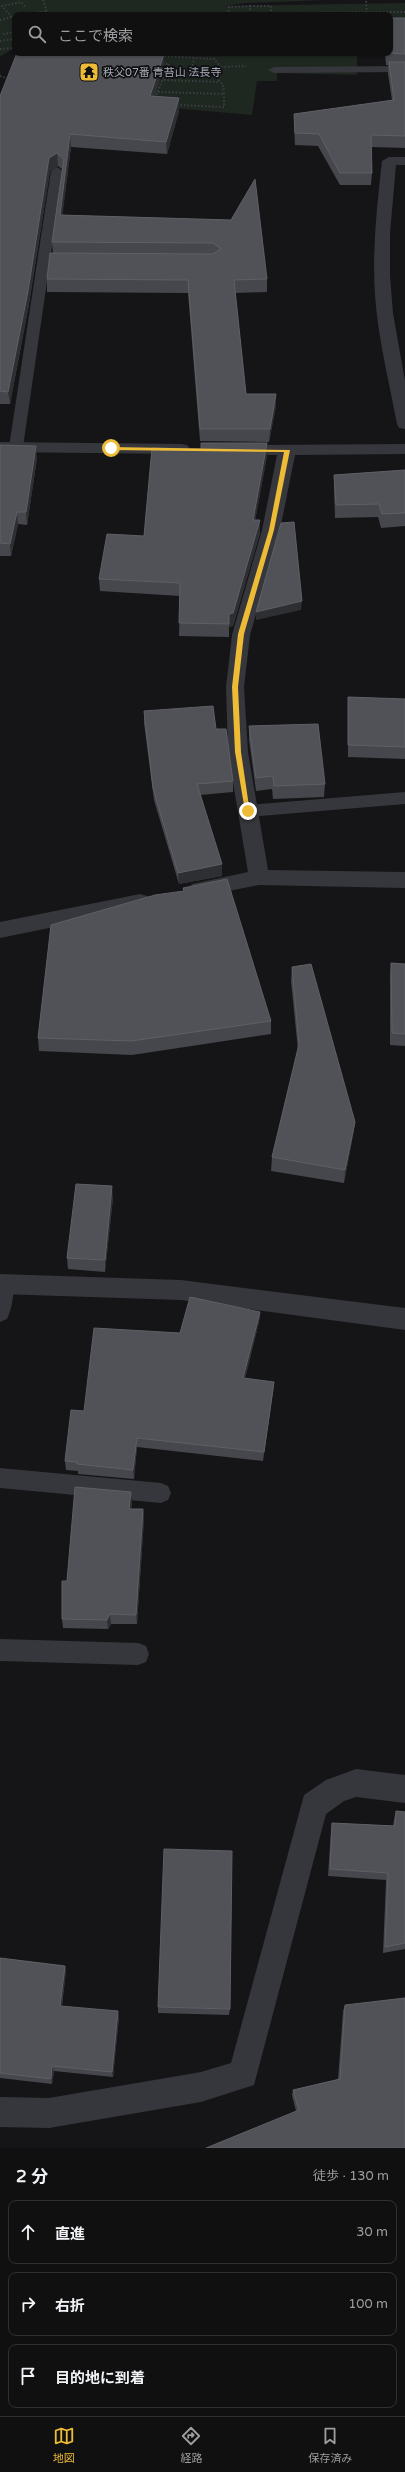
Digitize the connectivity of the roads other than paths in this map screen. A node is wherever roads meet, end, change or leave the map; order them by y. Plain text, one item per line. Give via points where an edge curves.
1 (405, 69) edge
2 (274, 70) dead end
3 (405, 161) edge
4 (57, 171) dead end
5 (43, 260) junction
6 (58, 260) edge
7 (405, 424) edge
8 (8, 447) edge
9 (199, 449) edge
10 (405, 449) edge
11 (223, 450) edge
12 (287, 450) junction
13 (405, 798) edge
14 (248, 811) junction
15 (259, 877) junction
16 (405, 880) edge
17 (183, 893) edge
18 (160, 897) edge
19 (0, 930) edge
20 (2, 1285) edge
21 (0, 1313) edge
22 (405, 1319) edge
23 (0, 1478) edge
24 (161, 1493) dead end
25 (0, 1650) edge
26 (138, 1654) dead end
27 (405, 1789) edge
28 (0, 2112) edge

1 - 2 lane
3 - 7 street via 389,161 383,227 382,278
4 - 5 lane
5 - 6 lane
5 - 8 lane
8 - 9 street
10 - 12 street
11 - 12 street
12 - 14 street via 271,530 241,634 235,687 238,752
13 - 14 lane
14 - 15 street
15 - 16 street
15 - 17 street
18 - 19 street
20 - 21 lane
20 - 22 street via 182,1290
23 - 24 lane
25 - 26 lane
27 - 28 street via 356,1782 336,1790 314,1805 243,2074 201,2087 49,2112

